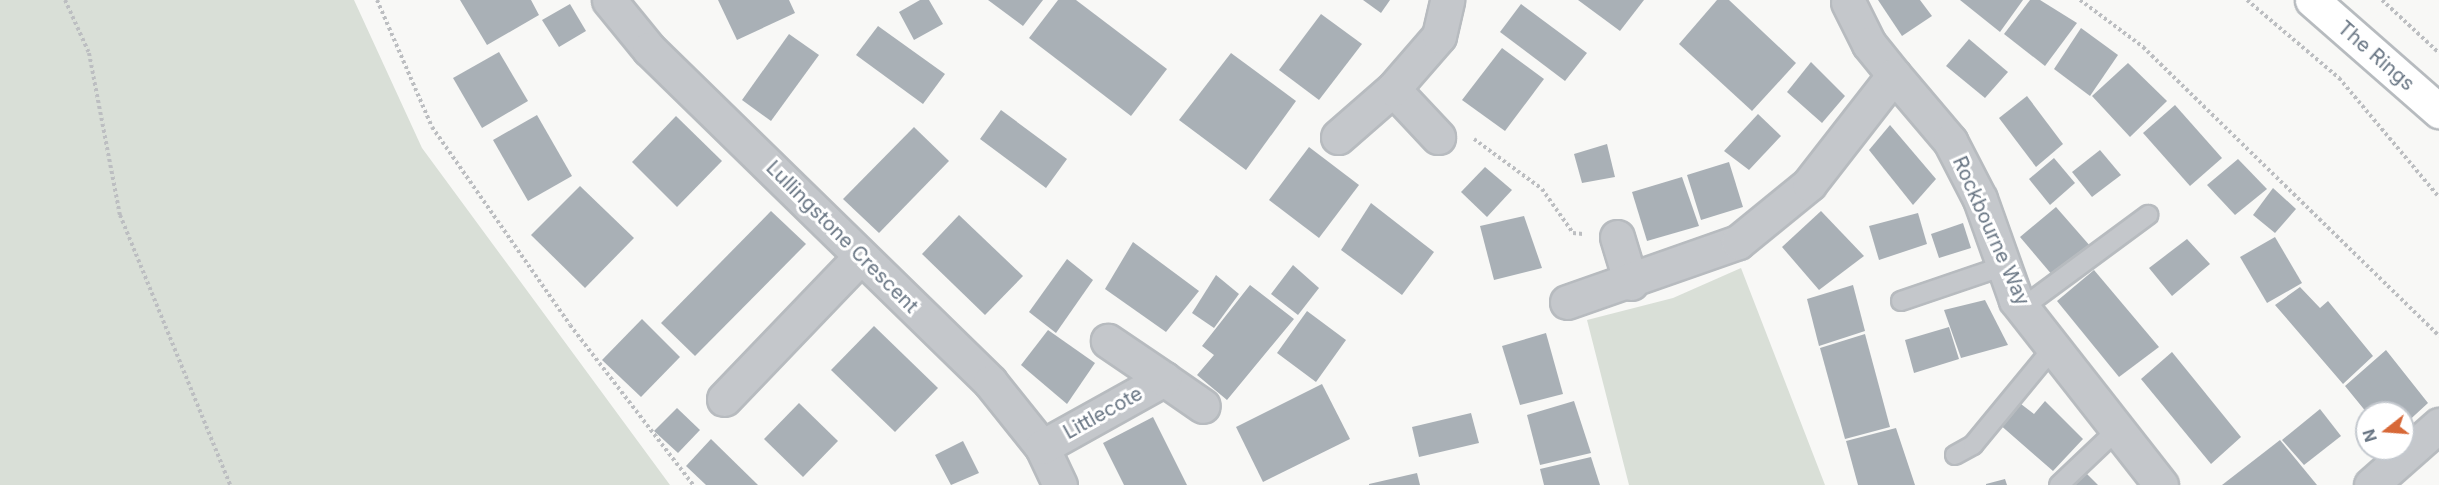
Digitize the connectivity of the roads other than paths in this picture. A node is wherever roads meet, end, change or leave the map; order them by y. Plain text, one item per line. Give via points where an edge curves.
1 (609, 0) edge
2 (1447, 0) edge
3 (2312, 0) edge
4 (1848, 2) dead end
5 (1894, 75) junction
6 (1393, 89) junction
7 (2439, 111) edge
8 (1338, 137) dead end
9 (1438, 137) road end
10 (2148, 214) dead end
11 (1617, 237) road end
12 (860, 256) junction
13 (2004, 266) junction
14 (1631, 282) junction
15 (1901, 301) dead end
16 (1567, 302) dead end
17 (2022, 308) junction
18 (1108, 341) dead end
19 (2054, 348) junction
20 (1164, 379) junction
21 (724, 399) dead end
22 (1203, 406) dead end
23 (2439, 425) edge
24 (2118, 429) junction
25 (1042, 447) junction
26 (1955, 455) dead end
27 (1060, 485) edge
28 (2059, 485) edge
29 (2161, 485) edge
30 (2371, 485) edge

1 - 12 street, Lullingstone Crescent via 649,49
2 - 6 street via 1439,36
3 - 7 street, The Rings
4 - 5 street, Rockbourne Way via 1869,44
5 - 13 street, Rockbourne Way via 1950,141 1980,199
5 - 14 street via 1809,184 1738,242
6 - 8 street
6 - 9 street
10 - 17 lane
11 - 14 street
12 - 21 street
12 - 25 street, Lullingstone Crescent via 990,382
13 - 15 lane
13 - 17 street, Rockbourne Way
14 - 16 street
17 - 19 street, Rockbourne Way
18 - 20 street, Littlecote
19 - 24 street, Rockbourne Way
19 - 26 lane via 1973,445
20 - 22 street, Littlecote
20 - 25 street, Littlecote
23 - 30 street
24 - 28 lane
24 - 29 street, Rockbourne Way
25 - 27 street, Lullingstone Crescent

